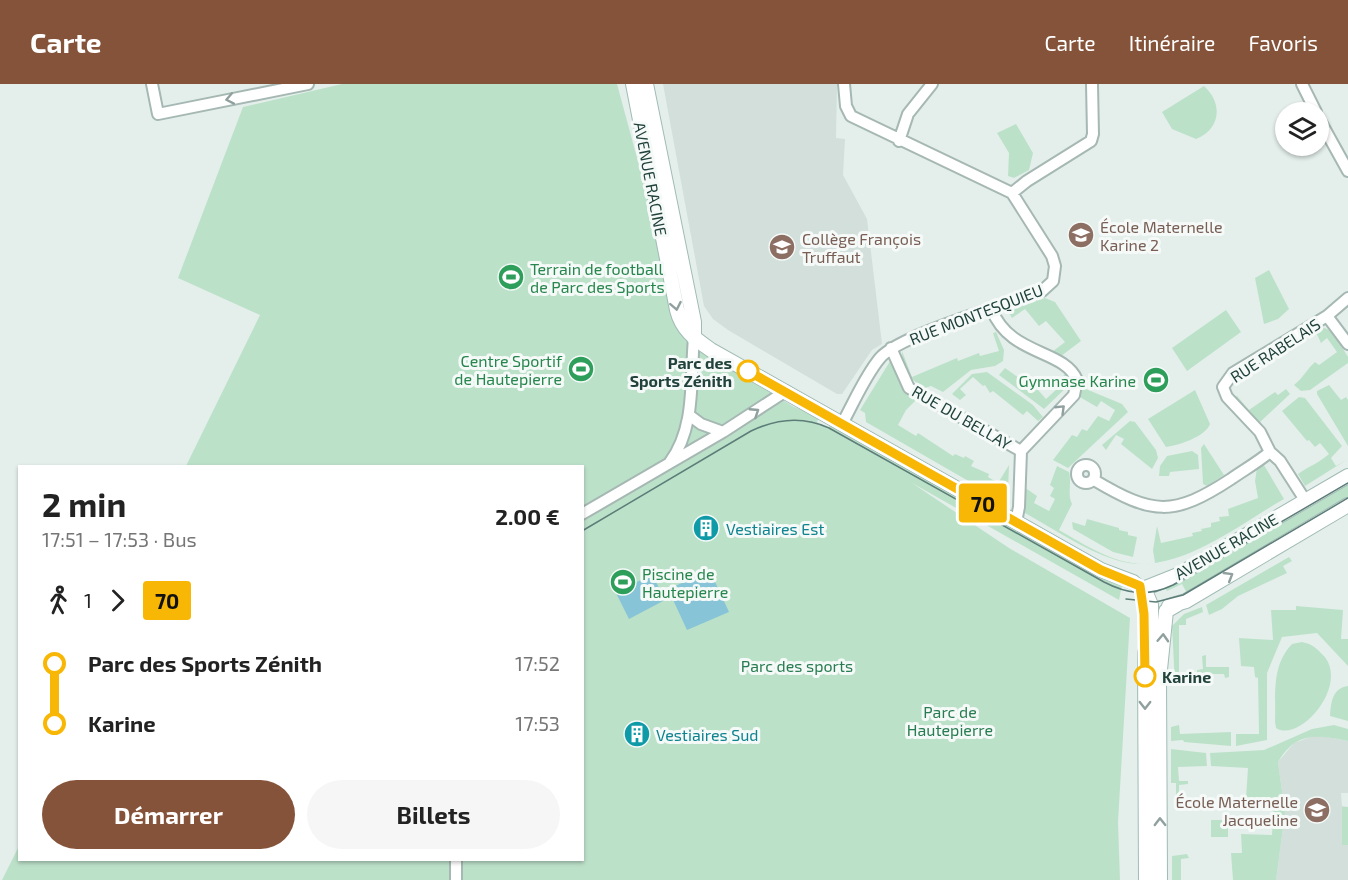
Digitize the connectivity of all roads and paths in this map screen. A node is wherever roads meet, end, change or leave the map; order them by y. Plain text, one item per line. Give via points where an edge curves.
1 (152, 84) edge
2 (309, 84) edge
3 (633, 84) edge
4 (646, 84) edge
5 (844, 84) edge
6 (932, 84) edge
7 (1092, 84) edge
8 (1302, 84) edge
9 (1311, 102) edge
10 (1329, 137) edge
11 (899, 141) junction
12 (1348, 171) edge
13 (1012, 193) junction
14 (1348, 298) edge
15 (992, 310) junction
16 (1327, 316) junction
17 (694, 338) junction
18 (1348, 344) edge
19 (891, 348) junction
20 (786, 392) junction
21 (689, 415) junction
22 (843, 422) junction
23 (723, 432) junction
24 (1021, 451) junction
25 (1270, 452) junction
26 (668, 465) junction
27 (1348, 476) edge
28 (1094, 480) dead end
29 (1305, 500) junction
30 (1348, 505) edge
31 (584, 513) edge
32 (1016, 522) junction
33 (1143, 588) junction
34 (1178, 604) junction
35 (1147, 605) junction
36 (1159, 680) junction
37 (456, 861) edge
38 (456, 880) edge
39 (1146, 880) edge
40 (1160, 880) edge

2 -> 1 street via 158,114
3 -> 17 street, AVENUE RACINE via 679,318
4 - 17 street, AVENUE RACINE
5 - 11 street via 851,116
6 - 11 street via 908,114
7 - 13 street via 1091,141
8 - 9 street
10 - 12 street
11 - 13 street
13 - 15 street, RUE MONTESQUIEU via 1052,256 1055,274 1042,291
14 - 16 street, RUE RABELAIS
15 - 19 street, RUE MONTESQUIEU
24 -> 15 street, RUE DU BELLAY via 1074,395 1077,380 1066,364 1006,332
16 - 18 street, RUE RABELAIS
16 - 25 street, RUE RABELAIS via 1233,373 1224,383 1224,393 1257,428
17 - 20 street, AVENUE RACINE
17 - 21 street
19 - 22 street, RUE MONTESQUIEU via 879,358
19 - 24 street, RUE DU BELLAY via 909,388
20 - 22 street, AVENUE RACINE
23 -> 20 street
21 - 23 street
21 - 26 street via 683,441
22 - 32 street, AVENUE RACINE
23 - 26 street
24 - 32 street, RUE DU BELLAY
25 - 28 street via 1188,504 1140,505
25 - 29 street, RUE RABELAIS
26 - 31 street
27 - 29 street, AVENUE RACINE
29 - 33 street, AVENUE RACINE via 1186,571
34 -> 30 street, AVENUE RACINE
32 - 33 street, AVENUE RACINE via 1101,570
33 - 35 street
34 - 35 street, AVENUE RACINE
36 -> 34 street via 1166,612
35 - 36 street via 1151,661
35 -> 39 street
40 -> 36 street
37 - 38 street

